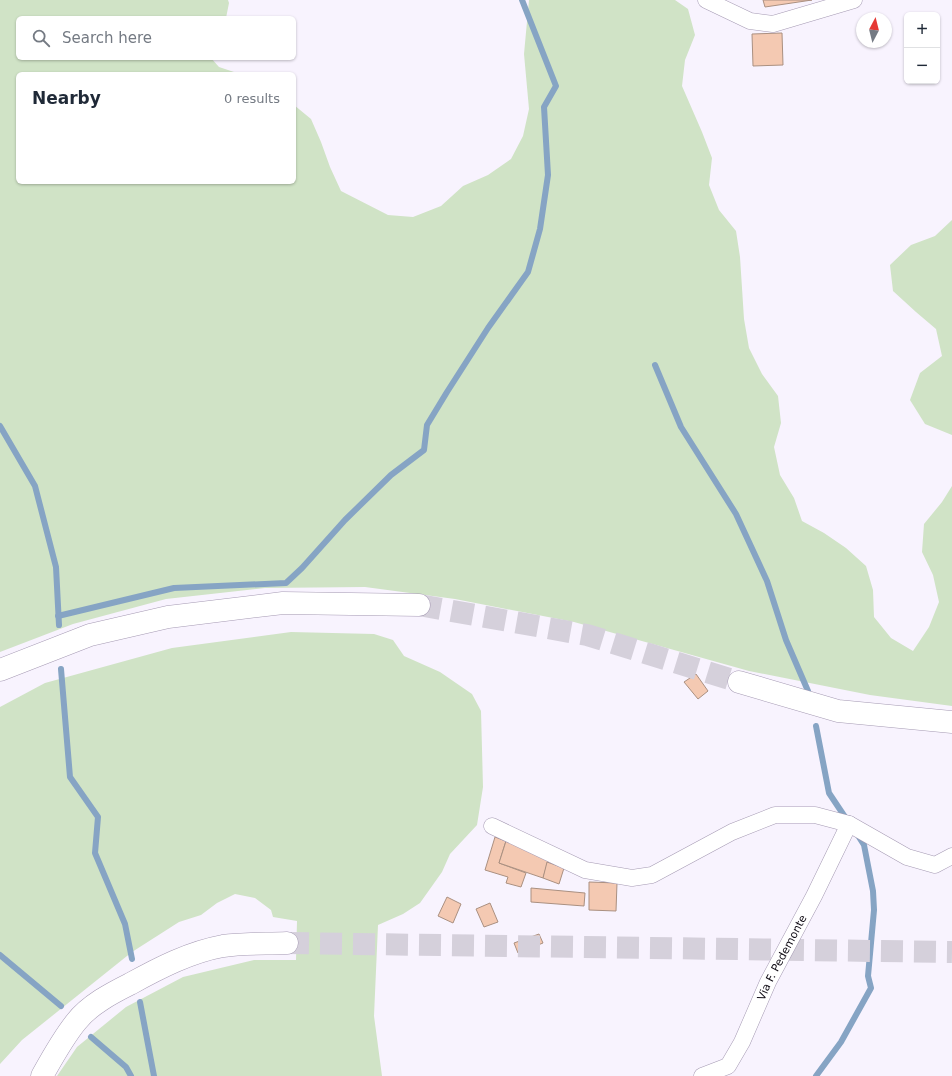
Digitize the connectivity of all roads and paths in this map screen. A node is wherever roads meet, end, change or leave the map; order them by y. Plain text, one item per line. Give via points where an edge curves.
1 (706, 0) edge
2 (854, 0) edge
3 (419, 605) tunnel mouth
4 (0, 670) edge
5 (739, 682) tunnel mouth
6 (952, 722) edge
7 (849, 824) junction
8 (492, 826) dead end
9 (952, 856) edge
10 (287, 943) tunnel mouth
11 (42, 1076) edge
12 (702, 1076) edge

1 - 2 street via 750,22 773,24
3 - 4 highway via 283,604 168,617 90,635
5 - 6 highway via 838,711
7 - 8 street via 815,815 775,815 732,832 652,874 632,878 585,870
7 - 9 street via 907,857 936,865
7 - 12 street, Via F. Pedemonte via 728,1066
10 - 11 highway via 222,946 158,969 120,989 94,1004 76,1021

